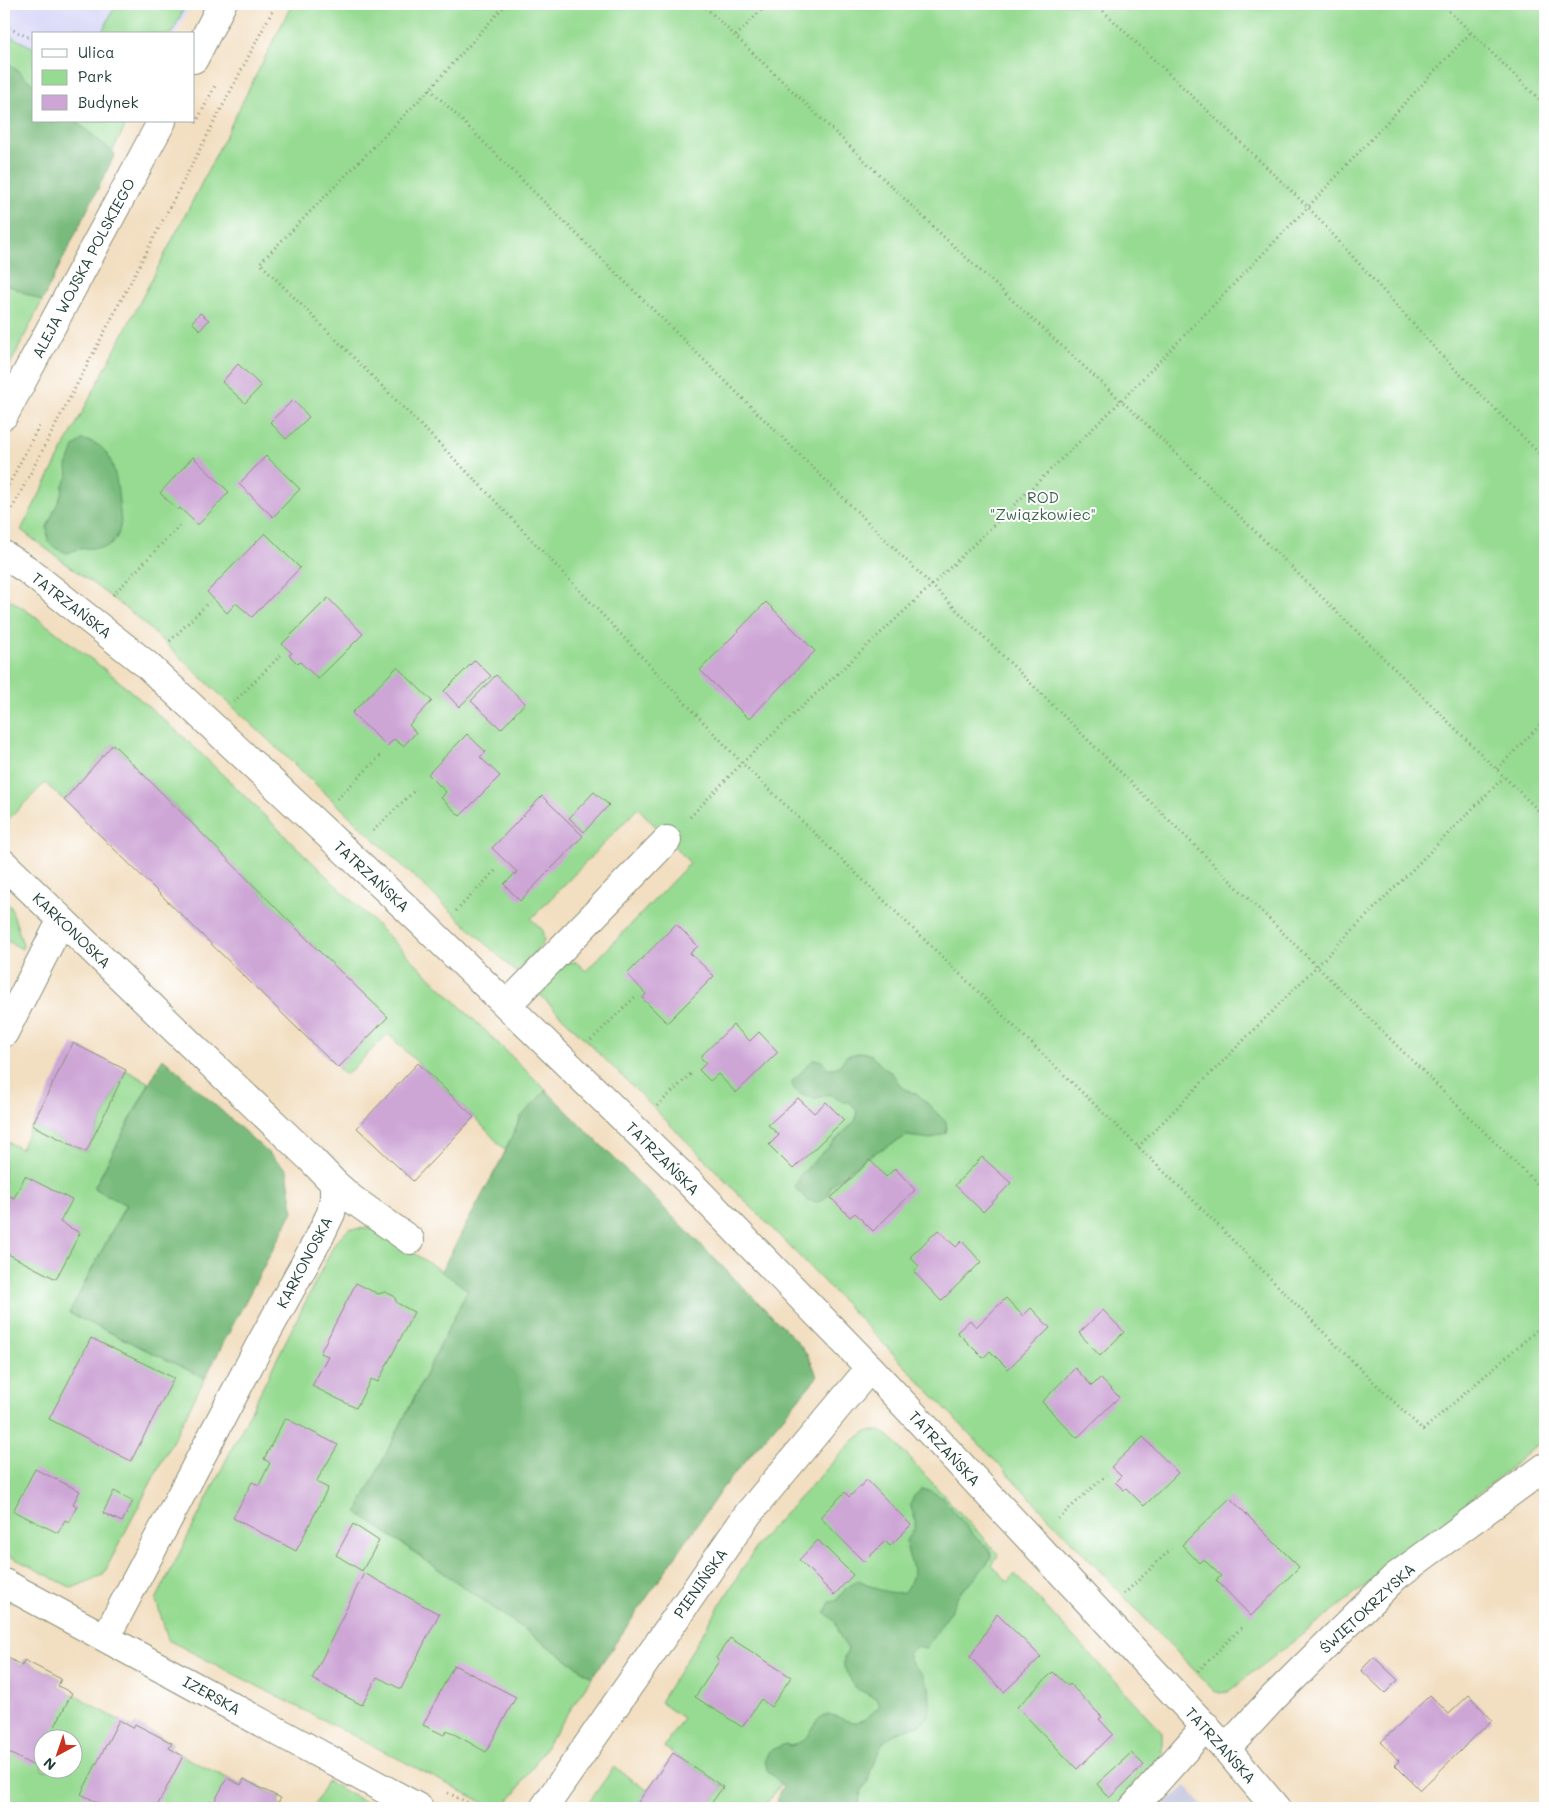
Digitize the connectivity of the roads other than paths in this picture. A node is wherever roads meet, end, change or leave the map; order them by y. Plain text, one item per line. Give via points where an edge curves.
1 (222, 4) edge
2 (195, 58) edge
3 (161, 122) edge
4 (4, 415) edge
5 (4, 555) edge
6 (667, 840) road end
7 (4, 864) edge
8 (61, 921) junction
9 (507, 1005) junction
10 (4, 1032) edge
11 (334, 1183) junction
12 (410, 1240) dead end
13 (870, 1368) junction
14 (1545, 1467) edge
15 (4, 1582) edge
16 (106, 1637) junction
17 (1206, 1726) junction
18 (1226, 1749) junction
19 (419, 1808) edge
20 (544, 1808) edge
21 (1133, 1808) edge
22 (1276, 1808) edge

1 - 2 street
3 - 4 street, ALEJA WOJSKA POLSKIEGO
5 - 9 street, TATRZAŃSKA via 147,664
6 - 9 street
7 - 8 street, KARKONOSKA
8 - 10 street
8 - 11 street, KARKONOSKA
9 - 13 street, TATRZAŃSKA via 691,1184
11 - 12 street
11 - 16 street, KARKONOSKA via 331,1213 319,1238
13 - 17 street, TATRZAŃSKA
13 - 20 street, PIENIŃSKA via 748,1514
14 - 18 street, ŚWIĘTOKRZYSKA via 1396,1577
15 - 16 street, IZERSKA
16 - 19 street, IZERSKA
17 - 18 street, TATRZAŃSKA
17 - 21 street
18 - 22 street, TATRZAŃSKA

